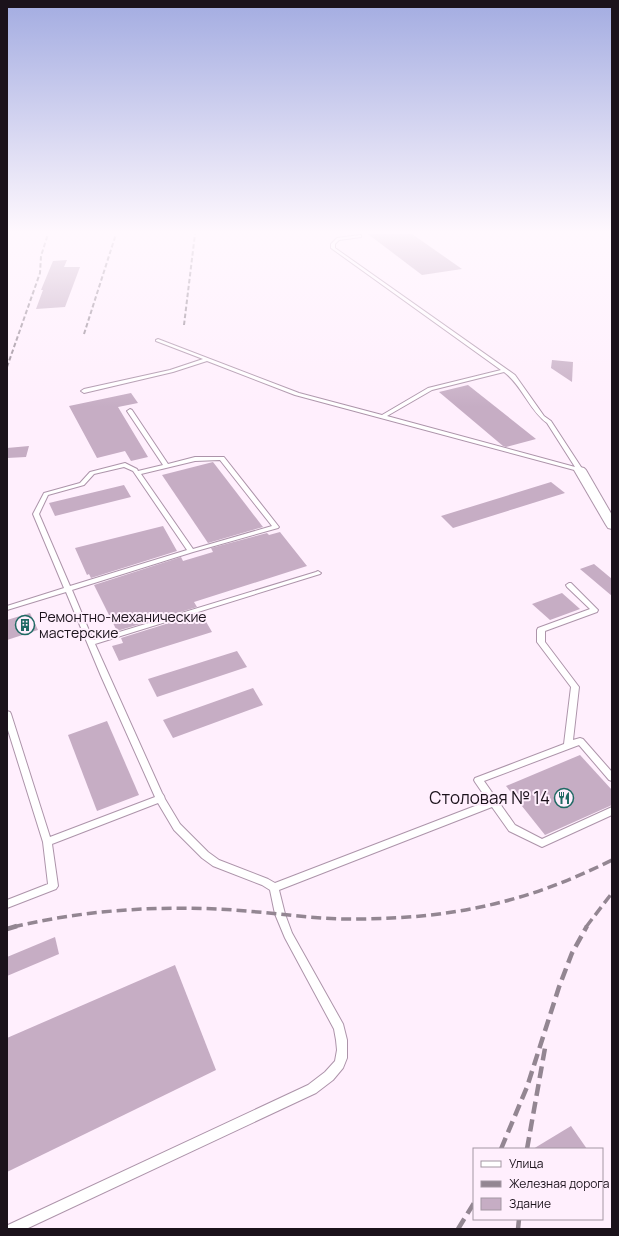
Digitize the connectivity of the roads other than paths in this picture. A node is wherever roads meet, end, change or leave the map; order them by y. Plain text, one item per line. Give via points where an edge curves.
1 (395, 292) edge
2 (158, 340) dead end
3 (208, 359) junction
4 (505, 370) junction
5 (84, 391) dead end
6 (130, 411) dead end
7 (382, 418) junction
8 (167, 466) junction
9 (580, 470) junction
10 (137, 473) junction
11 (612, 525) edge
12 (191, 551) junction
13 (318, 573) dead end
14 (569, 584) dead end
15 (68, 590) junction
16 (7, 608) edge
17 (92, 643) junction
18 (7, 714) edge
19 (568, 746) junction
20 (612, 778) edge
21 (160, 798) junction
22 (494, 802) junction
23 (612, 811) edge
24 (47, 842) junction
25 (274, 888) junction
26 (7, 904) edge
27 (12, 1229) edge

1 - 4 lane
2 - 3 lane
3 - 5 lane via 171,371
3 - 7 lane via 297,394
4 - 7 lane via 430,389
4 - 9 lane via 513,376 542,417 549,422
6 - 8 lane
7 - 9 lane
8 - 10 lane
8 - 12 lane via 195,459 222,458 276,527
9 - 11 street
10 - 12 lane
10 - 15 lane via 125,465 92,473 82,484 46,494 36,514
12 - 15 lane
13 - 17 lane
14 - 19 lane via 595,610 541,630 541,642 575,687
15 - 16 lane
15 - 17 lane
17 - 21 lane
18 - 24 lane
19 - 20 lane via 580,741
19 - 22 lane via 478,780
21 - 24 lane
21 - 25 lane via 178,827 205,855
22 - 23 lane via 512,828 542,843
22 - 25 lane
24 - 26 lane via 53,886
25 - 27 lane via 288,936 339,1028 342,1059 333,1075 312,1089

